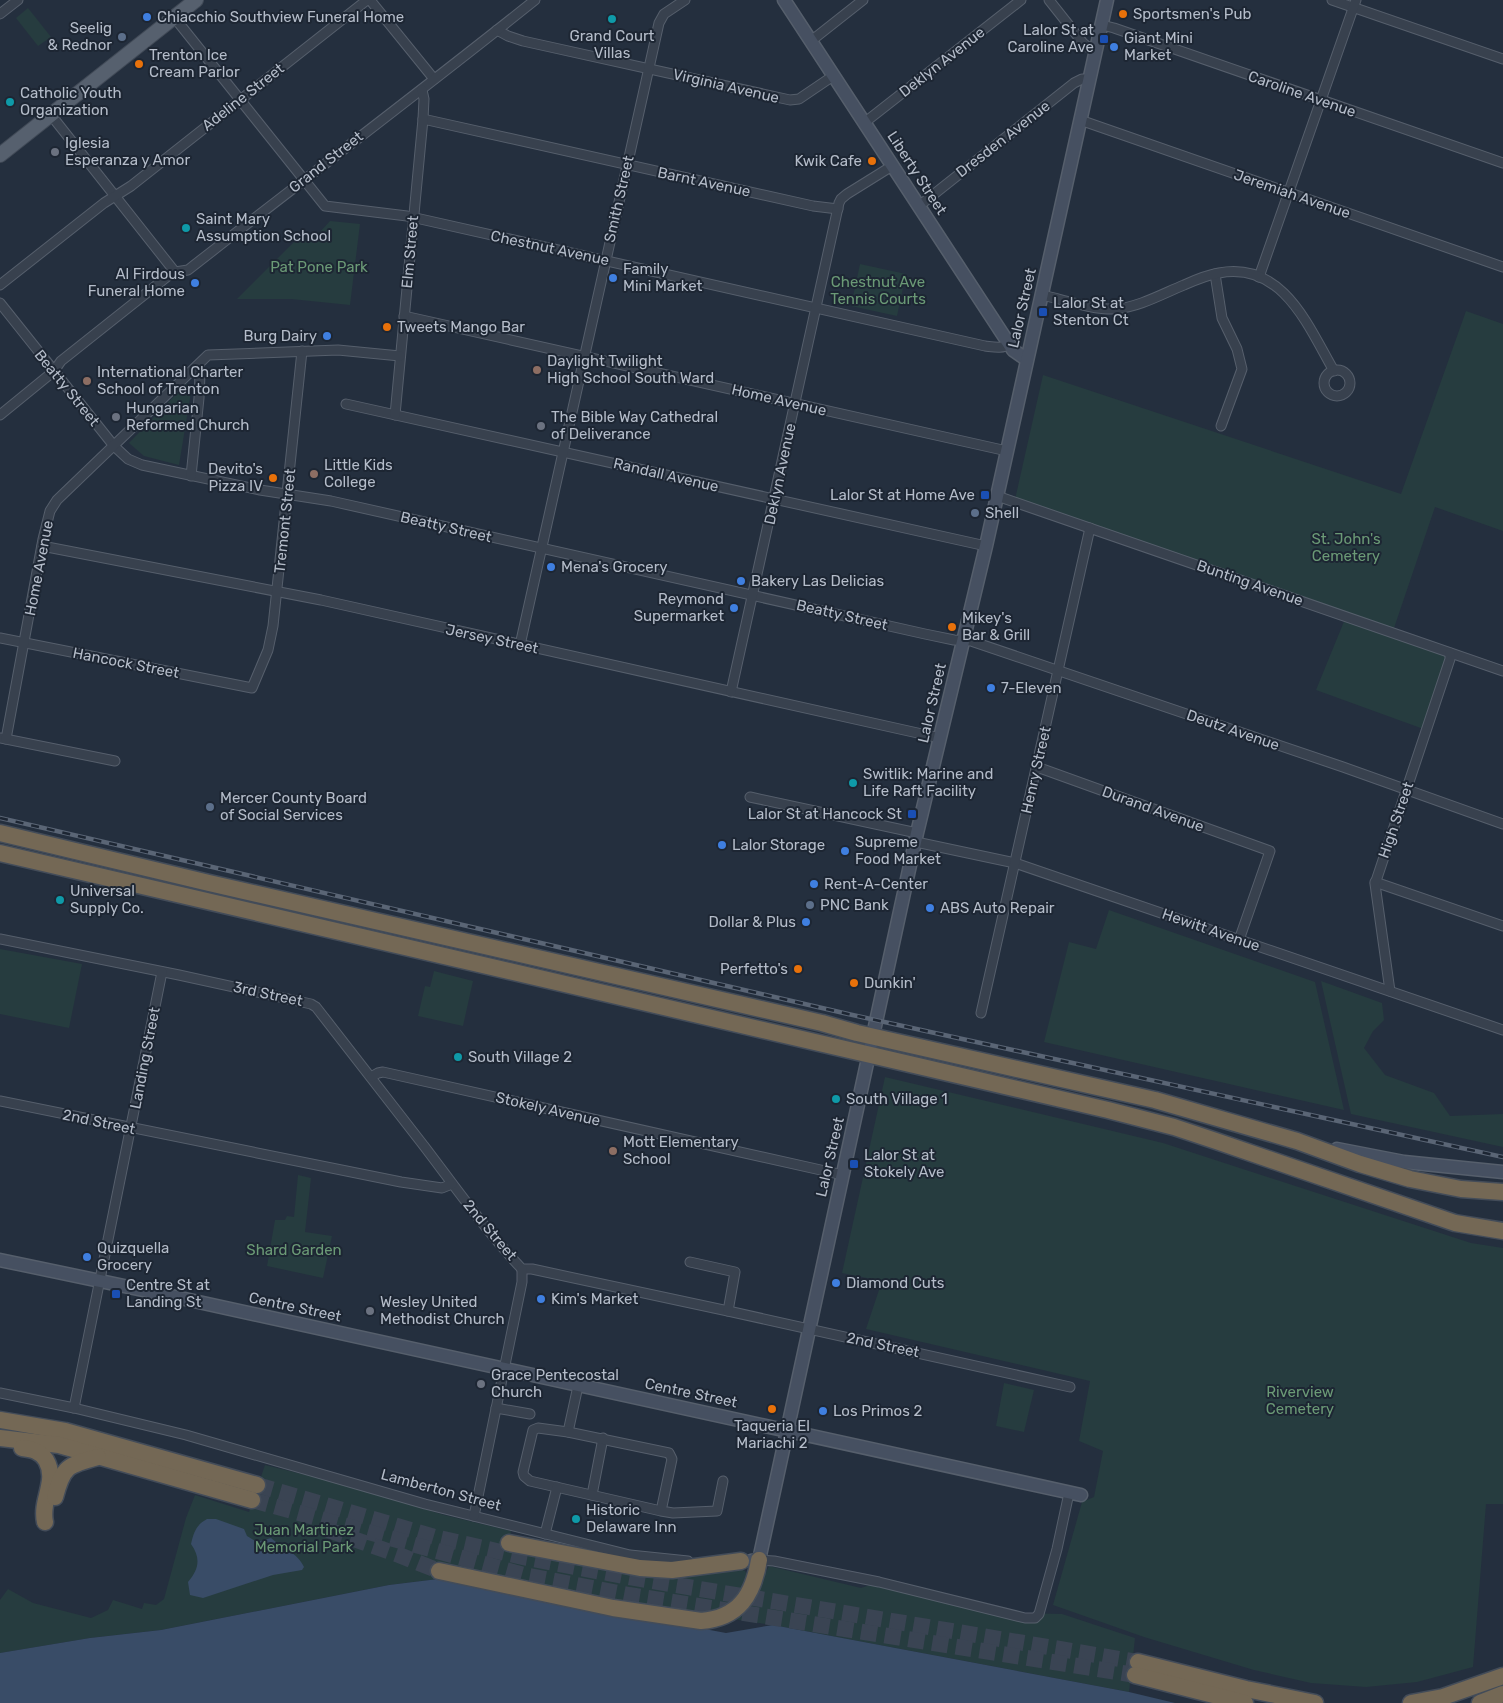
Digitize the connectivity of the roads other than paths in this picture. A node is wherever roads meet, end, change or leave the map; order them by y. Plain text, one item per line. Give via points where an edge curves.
1 (18, 0) edge
2 (196, 0) edge
3 (369, 0) edge
4 (535, 0) edge
5 (685, 0) edge
6 (784, 0) edge
7 (863, 0) edge
8 (1020, 0) edge
9 (1049, 0) edge
10 (1107, 0) edge
11 (1332, 0) edge
12 (1354, 4) edge
13 (0, 14) edge
14 (174, 17) junction
15 (1102, 25) junction
16 (497, 30) junction
17 (811, 41) junction
18 (1096, 50) junction
19 (1503, 59) edge
20 (649, 68) junction
21 (834, 76) junction
22 (434, 79) junction
23 (1090, 79) junction
24 (422, 90) junction
25 (240, 100) junction
26 (1321, 100) junction
27 (51, 115) junction
28 (423, 118) junction
29 (1080, 120) junction
30 (864, 123) junction
31 (0, 156) edge
32 (1503, 163) edge
33 (627, 164) junction
34 (892, 166) junction
35 (303, 180) junction
36 (1288, 193) junction
37 (116, 196) junction
38 (919, 206) junction
39 (838, 209) junction
40 (414, 218) junction
41 (606, 260) junction
42 (1503, 267) edge
43 (175, 272) junction
44 (1215, 274) junction
45 (1259, 277) junction
46 (0, 285) edge
47 (1042, 295) junction
48 (0, 303) edge
49 (817, 307) junction
50 (404, 316) junction
51 (1010, 344) junction
52 (302, 351) junction
53 (400, 356) junction
54 (584, 356) junction
55 (1027, 358) junction
56 (198, 365) junction
57 (54, 371) junction
58 (1334, 371) dead end
59 (795, 403) junction
60 (346, 404) dead end
61 (0, 415) edge
62 (395, 415) junction
63 (1221, 426) dead end
64 (114, 446) junction
65 (1006, 450) junction
66 (563, 452) junction
67 (191, 476) junction
68 (288, 495) junction
69 (997, 496) junction
70 (774, 499) junction
71 (1090, 528) junction
72 (42, 546) junction
73 (986, 546) junction
74 (542, 548) junction
75 (278, 592) junction
76 (752, 595) junction
77 (0, 638) edge
78 (962, 641) junction
79 (24, 643) junction
80 (520, 645) junction
81 (1450, 653) junction
82 (1058, 671) junction
83 (1503, 671) edge
84 (252, 688) joint
85 (731, 692) junction
86 (3, 738) edge
87 (940, 738) junction
88 (115, 761) dead end
89 (1037, 767) junction
90 (1406, 790) junction
91 (750, 797) dead end
92 (1503, 824) edge
93 (0, 833) edge
94 (916, 838) junction
95 (0, 853) edge
96 (1015, 863) junction
97 (1375, 882) junction
98 (1503, 926) edge
99 (0, 939) edge
100 (1239, 940) junction
101 (162, 972) junction
102 (1390, 991) junction
103 (981, 1013) dead end
104 (1503, 1030) edge
105 (874, 1036) junction
106 (870, 1055) junction
107 (372, 1077) junction
108 (0, 1101) edge
109 (131, 1128) junction
110 (1297, 1141) junction
111 (1503, 1172) edge
112 (842, 1175) junction
113 (452, 1184) junction
114 (1503, 1192) edge
115 (1503, 1231) edge
116 (0, 1260) edge
117 (690, 1262) dead end
118 (522, 1269) junction
119 (100, 1282) junction
120 (728, 1311) junction
121 (808, 1328) junction
122 (504, 1370) junction
123 (578, 1386) junction
124 (1070, 1387) dead end
125 (0, 1394) edge
126 (74, 1408) junction
127 (496, 1408) junction
128 (530, 1414) dead end
129 (0, 1420) edge
130 (787, 1430) junction
131 (568, 1432) junction
132 (0, 1438) edge
133 (604, 1438) junction
134 (0, 1446) edge
135 (98, 1457) junction
136 (723, 1481) dead end
137 (557, 1487) junction
138 (1075, 1494) joint
139 (592, 1495) junction
140 (661, 1511) junction
141 (474, 1516) junction
142 (546, 1534) junction
143 (509, 1543) dead end
144 (759, 1560) junction
145 (741, 1561) junction
146 (440, 1572) tunnel mouth
147 (1503, 1676) edge
148 (1503, 1694) edge
149 (1244, 1703) edge
150 (1314, 1703) edge
151 (1411, 1703) edge
152 (1480, 1703) edge

1 - 13 street
2 - 14 main road
3 - 22 street
3 - 25 street, Adeline Street
4 - 16 street, Grand Street
5 - 20 street, Smith Street via 661,18
6 - 17 street, Liberty Street
7 - 17 street
8 - 30 street, Deklyn Avenue
9 - 18 street via 1083,44
10 - 15 street, Lalor Street
11 - 12 street
12 - 19 street
12 - 26 street
14 - 25 street, Chestnut Avenue
14 - 27 main road
15 - 18 street, Lalor Street
15 - 26 street, Caroline Avenue
16 - 20 street, Virginia Avenue via 523,41
16 - 22 street, Grand Street
17 - 21 street, Liberty Street
18 - 23 street, Lalor Street
20 - 21 street, Virginia Avenue via 796,100
20 - 33 street, Smith Street
21 - 30 street, Liberty Street
22 - 24 street, Grand Street
23 - 29 street, Lalor Street
23 - 38 street, Dresden Avenue via 1074,83
24 - 28 street, Elm Street
24 - 35 street, Grand Street
25 - 35 street, Chestnut Avenue
25 - 37 street, Adeline Street
26 - 32 street, Caroline Avenue
26 - 36 street
27 - 31 main road
27 - 37 street
28 - 33 street, Barnt Avenue
28 - 40 street, Elm Street
29 - 36 street, Jeremiah Avenue
29 - 47 street, Lalor Street
30 - 34 street, Liberty Street
33 - 39 street, Barnt Avenue
33 - 41 street, Smith Street
34 - 38 street, Liberty Street
34 - 39 street, Deklyn Avenue via 841,199
35 - 40 street, Chestnut Avenue via 326,206
35 - 43 street, Grand Street via 188,270
36 - 42 street, Jeremiah Avenue
36 - 45 street
37 - 43 street
37 - 46 street, Adeline Street
38 - 51 street, Liberty Street
39 - 49 street, Deklyn Avenue
40 - 41 street, Chestnut Avenue
40 - 50 street, Elm Street
41 - 49 street, Chestnut Avenue
41 - 54 street, Smith Street
43 - 57 street, Grand Street via 61,361
44 - 45 street via 1234,272
44 - 47 street via 1133,306 1116,309
44 - 63 street via 1222,318 1237,349 1242,369
45 - 58 street via 1292,300
47 - 55 street, Lalor Street
48 - 57 street, Beatty Street
49 - 51 street, Chestnut Avenue via 985,346 997,348
49 - 59 street, Deklyn Avenue
50 - 53 street, Elm Street
50 - 54 street, Home Avenue
51 - 55 street, Liberty Street via 1016,353
52 - 53 street, Home Avenue via 347,350
52 - 56 street, Home Avenue via 208,354
52 - 68 street, Tremont Street
53 - 62 street, Elm Street
54 - 59 street, Home Avenue
54 - 66 street, Smith Street
55 - 65 street, Lalor Street
56 - 64 street, Home Avenue
56 - 67 street via 199,398
57 - 61 street, Grand Street
57 - 64 street, Beatty Street
59 - 65 street, Home Avenue
59 - 70 street, Deklyn Avenue
60 - 62 street, Randall Avenue
62 - 66 street, Randall Avenue
64 - 67 street, Beatty Street via 135,462
64 - 72 street, Home Avenue via 52,506
65 - 69 street, Lalor Street
66 - 70 street, Randall Avenue
66 - 74 street, Smith Street
67 - 68 street, Beatty Street
68 - 74 street, Beatty Street via 331,501
68 - 75 street, Tremont Street
69 - 71 street, Bunting Avenue
69 - 73 street, Lalor Street
70 - 73 street, Randall Avenue
70 - 76 street, Deklyn Avenue
71 - 81 street, Bunting Avenue
71 - 82 street, Henry Street
72 - 75 street, Jersey Street
72 - 79 street, Home Avenue
73 - 78 street, Lalor Street
74 - 76 street, Beatty Street
74 - 80 street, Smith Street
75 - 80 street, Jersey Street
75 - 84 street, Tremont Street via 270,642
76 - 78 street, Beatty Street
76 - 85 street, Deklyn Avenue
77 - 79 street, Hancock Street
78 - 82 street, Deutz Avenue via 971,641
78 - 87 street, Lalor Street
79 - 84 street, Hancock Street
79 - 86 street, Home Avenue
80 - 85 street, Jersey Street
81 - 83 street, Bunting Avenue
81 - 90 street, High Street
82 - 89 street, Henry Street
82 - 90 street, Deutz Avenue
85 - 87 street, Jersey Street
86 - 88 street
87 - 94 street, Lalor Street
89 - 96 street, Henry Street
89 - 100 street, Durand Avenue via 1270,851
90 - 92 street, Deutz Avenue
90 - 97 street, High Street
91 - 94 street
93 - 105 highway
94 - 96 street, Hewitt Avenue
94 - 105 street, Lalor Street
95 - 106 highway
96 - 100 street, Hewitt Avenue
96 - 103 street, Henry Street
97 - 98 street
97 - 102 street, High Street
99 - 101 street, 3rd Street
100 - 102 street, Hewitt Avenue
101 - 107 street, 3rd Street via 311,1004
101 - 109 street, Landing Street
102 - 104 street, Hewitt Avenue
105 - 106 street, Lalor Street
105 - 110 highway via 1156,1100
106 - 112 street, Lalor Street
106 - 115 highway via 1174,1127 1431,1215
107 - 112 street, Stokely Avenue via 383,1072
107 - 113 street, 3rd Street
108 - 109 street, 2nd Street
109 - 113 street, 2nd Street via 421,1186 442,1188
109 - 119 street, Landing Street
110 - 111 street via 1404,1162
110 - 114 highway via 1410,1178 1461,1189
112 - 121 street, Lalor Street
113 - 118 street, 2nd Street
116 - 119 street, Centre Street
117 - 120 street via 735,1272
118 - 120 street, 2nd Street
118 - 122 street
119 - 122 street, Centre Street
119 - 126 street, Landing Street
120 - 121 street, 2nd Street
121 - 124 street, 2nd Street
121 - 130 street, Lalor Street
122 - 123 street, Centre Street
122 - 127 street
123 - 130 street, Centre Street
123 - 131 street
125 - 126 street, Lamberton Street
126 - 141 street, Lamberton Street via 186,1435
127 - 128 street
127 - 141 street
129 - 135 highway via 65,1431 255,1493
130 - 138 street, Centre Street
130 - 144 street, Lalor Street
131 - 133 street
131 - 137 street via 533,1430 523,1472 530,1481
132 - 135 highway via 59,1445
133 - 139 street
133 - 140 street via 669,1453 672,1460
134 - 135 highway via 32,1449 45,1459 51,1472 43,1512 45,1522 51,1515 65,1470
136 - 140 street via 717,1512
137 - 139 street
137 - 142 street
138 - 144 street, Lamberton Street via 1039,1614 1035,1618 879,1582
139 - 140 street
141 - 142 street, Lamberton Street
142 - 145 street, Lamberton Street via 655,1559
143 - 145 highway via 640,1568 672,1570
144 - 145 street, Lamberton Street
144 - 146 highway via 750,1593 736,1609 712,1620 701,1621 613,1608
147 - 151 highway via 1443,1697
148 - 152 highway
149 - 150 highway via 1137,1669

